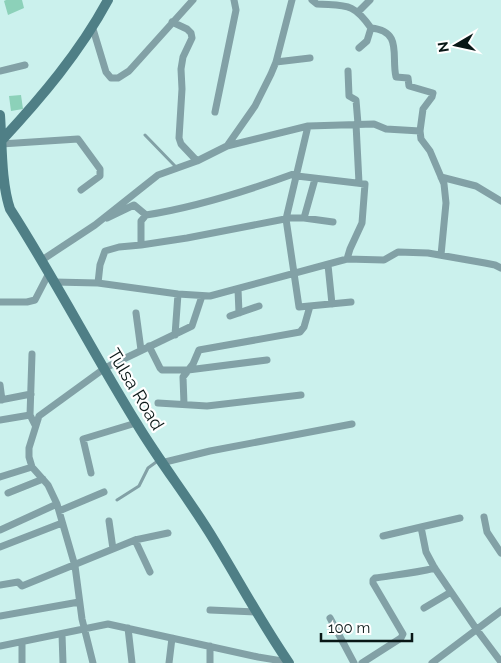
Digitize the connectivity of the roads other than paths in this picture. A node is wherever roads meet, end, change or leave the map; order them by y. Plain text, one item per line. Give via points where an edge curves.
1 (108, 0) edge
2 (193, 0) edge
3 (234, 0) edge
4 (292, 0) edge
5 (312, 0) edge
6 (370, 0) edge
7 (358, 12) junction
8 (172, 22) junction
9 (371, 28) junction
10 (92, 29) junction
11 (359, 48) dead end
12 (310, 58) dead end
13 (276, 62) junction
14 (24, 65) dead end
15 (0, 71) edge
16 (348, 71) dead end
17 (216, 112) dead end
18 (0, 115) edge
19 (357, 124) junction
20 (308, 126) junction
21 (0, 128) edge
22 (420, 131) junction
23 (145, 135) dead end
24 (1, 143) edge
25 (227, 146) junction
26 (197, 161) junction
27 (177, 167) junction
28 (296, 174) junction
29 (442, 177) junction
30 (315, 179) junction
31 (359, 183) junction
32 (81, 190) dead end
33 (501, 201) edge
34 (146, 215) junction
35 (304, 218) junction
36 (286, 219) junction
37 (333, 222) dead end
38 (95, 225) junction
39 (141, 246) junction
40 (441, 255) junction
41 (347, 259) junction
42 (42, 260) junction
43 (328, 265) junction
44 (501, 268) edge
45 (293, 272) junction
46 (51, 277) junction
47 (98, 284) junction
48 (238, 289) junction
49 (178, 294) junction
50 (202, 296) junction
51 (0, 302) edge
52 (351, 302) dead end
53 (332, 304) junction
54 (259, 306) dead end
55 (310, 306) junction
56 (136, 313) dead end
57 (239, 313) junction
58 (230, 316) dead end
59 (175, 334) junction
60 (149, 346) junction
61 (141, 350) junction
62 (32, 354) dead end
63 (267, 360) dead end
64 (104, 368) junction
65 (188, 370) junction
66 (0, 385) edge
67 (31, 394) junction
68 (301, 395) dead end
69 (1, 400) edge
70 (158, 403) dead end
71 (184, 404) junction
72 (30, 415) junction
73 (0, 420) edge
74 (136, 423) junction
75 (352, 424) dead end
76 (35, 425) junction
77 (160, 461) junction
78 (32, 467) junction
79 (91, 473) dead end
80 (0, 477) edge
81 (43, 479) junction
82 (8, 492) dead end
83 (104, 492) dead end
84 (117, 500) dead end
85 (58, 507) junction
86 (484, 516) dead end
87 (460, 518) dead end
88 (109, 521) dead end
89 (62, 523) junction
90 (421, 527) junction
91 (0, 530) edge
92 (168, 533) dead end
93 (383, 536) dead end
94 (136, 540) junction
95 (0, 547) edge
96 (113, 549) junction
97 (501, 553) edge
98 (75, 566) junction
99 (435, 568) junction
100 (150, 572) dead end
101 (0, 585) edge
102 (451, 592) junction
103 (80, 602) junction
104 (424, 608) dead end
105 (210, 610) dead end
106 (501, 611) edge
107 (256, 612) junction
108 (0, 616) edge
109 (330, 618) dead end
110 (84, 628) junction
111 (128, 628) junction
112 (476, 630) junction
113 (62, 634) junction
114 (172, 638) junction
115 (22, 643) junction
116 (0, 646) edge
117 (210, 646) junction
118 (288, 662) edge
119 (501, 662) edge
120 (22, 663) edge
121 (62, 663) edge
122 (93, 663) edge
123 (132, 663) edge
124 (169, 663) edge
125 (210, 663) edge
126 (354, 663) edge
127 (362, 663) edge
128 (432, 663) edge

1 - 10 main road
2 - 8 street
3 - 17 street via 236,10
4 - 13 street
5 - 7 street via 317,4 349,6
6 - 7 street
7 - 9 street
8 - 10 street via 131,69 116,78 111,78 106,72
8 - 26 street via 187,29 192,38 181,69 180,138 181,144
9 - 11 street via 367,41
9 - 22 street via 392,38 396,77 408,78 409,86 433,93 423,109
10 - 24 main road via 38,102
12 - 13 street
13 - 25 street via 255,106
14 - 15 street
16 - 19 street via 349,96 356,100
18 - 21 main road, Tulsa Road
19 - 20 street
19 - 22 street
19 - 31 street
20 - 25 street
20 - 28 street
21 - 24 main road, Tulsa Road
22 - 29 street
23 - 27 lane
24 - 32 street via 78,139 101,173
24 - 42 main road, Tulsa Road via 7,201
25 - 26 street
26 - 27 street
27 - 38 street via 158,175
28 - 30 street
28 - 34 street via 250,190
28 - 36 street
29 - 33 street via 476,186
29 - 40 street via 446,202
30 - 31 street
30 - 35 street
31 - 41 street via 365,184 362,223
34 - 38 street via 134,205
34 - 39 street via 141,221
35 - 36 street
35 - 37 street
36 - 39 street
36 - 45 street
38 - 42 street
39 - 47 street via 119,247 106,252 100,265
40 - 41 street via 398,252 384,260
40 - 44 street
41 - 43 street
42 - 46 main road, Tulsa Road
43 - 45 street
43 - 53 street
45 - 48 street
45 - 55 street via 298,308
46 - 47 street
46 - 51 street via 35,300
46 - 64 main road, Tulsa Road
47 - 49 street
48 - 50 street
48 - 57 street
49 - 50 street
49 - 59 street
50 - 59 street via 192,326
52 - 53 street
53 - 55 street
54 - 57 street
55 - 65 street via 300,332 202,349
56 - 61 street
57 - 58 street
59 - 60 street
60 - 61 street
60 - 65 street via 162,370
61 - 64 street
62 - 67 street
63 - 65 street
64 - 74 main road, Tulsa Road
64 - 76 street via 39,416
65 - 71 street via 183,377
66 - 69 street
67 - 69 street
67 - 72 street
68 - 71 street via 207,406
70 - 71 street
72 - 73 street
72 - 76 street
74 - 77 main road, Tulsa Road
74 - 79 street via 83,439
75 - 77 street
76 - 78 street via 29,448
77 - 84 lane via 148,468 138,486
77 - 107 main road, Tulsa Road via 213,538
78 - 80 street
78 - 81 street
81 - 82 street
81 - 85 street
83 - 85 street
85 - 89 street
85 - 91 street
86 - 97 street via 487,532
87 - 90 street
88 - 96 street
89 - 95 street
89 - 98 street
90 - 93 street
90 - 99 street via 426,552
92 - 94 street
94 - 96 street
94 - 100 street
96 - 98 street
98 - 101 street via 22,586 18,582
98 - 103 street
99 - 102 street
99 - 127 street via 373,580 403,634
102 - 104 street
102 - 112 street
103 - 108 street
103 - 110 street
105 - 107 street
106 - 112 street
107 - 118 main road, Tulsa Road
109 - 126 street
110 - 111 street via 108,624
110 - 113 street
110 - 122 street
111 - 114 street
111 - 123 street
112 - 119 street
112 - 128 street
113 - 115 street
113 - 121 street
114 - 117 street
114 - 124 street
115 - 116 street
115 - 120 street
117 - 118 street
117 - 125 street

